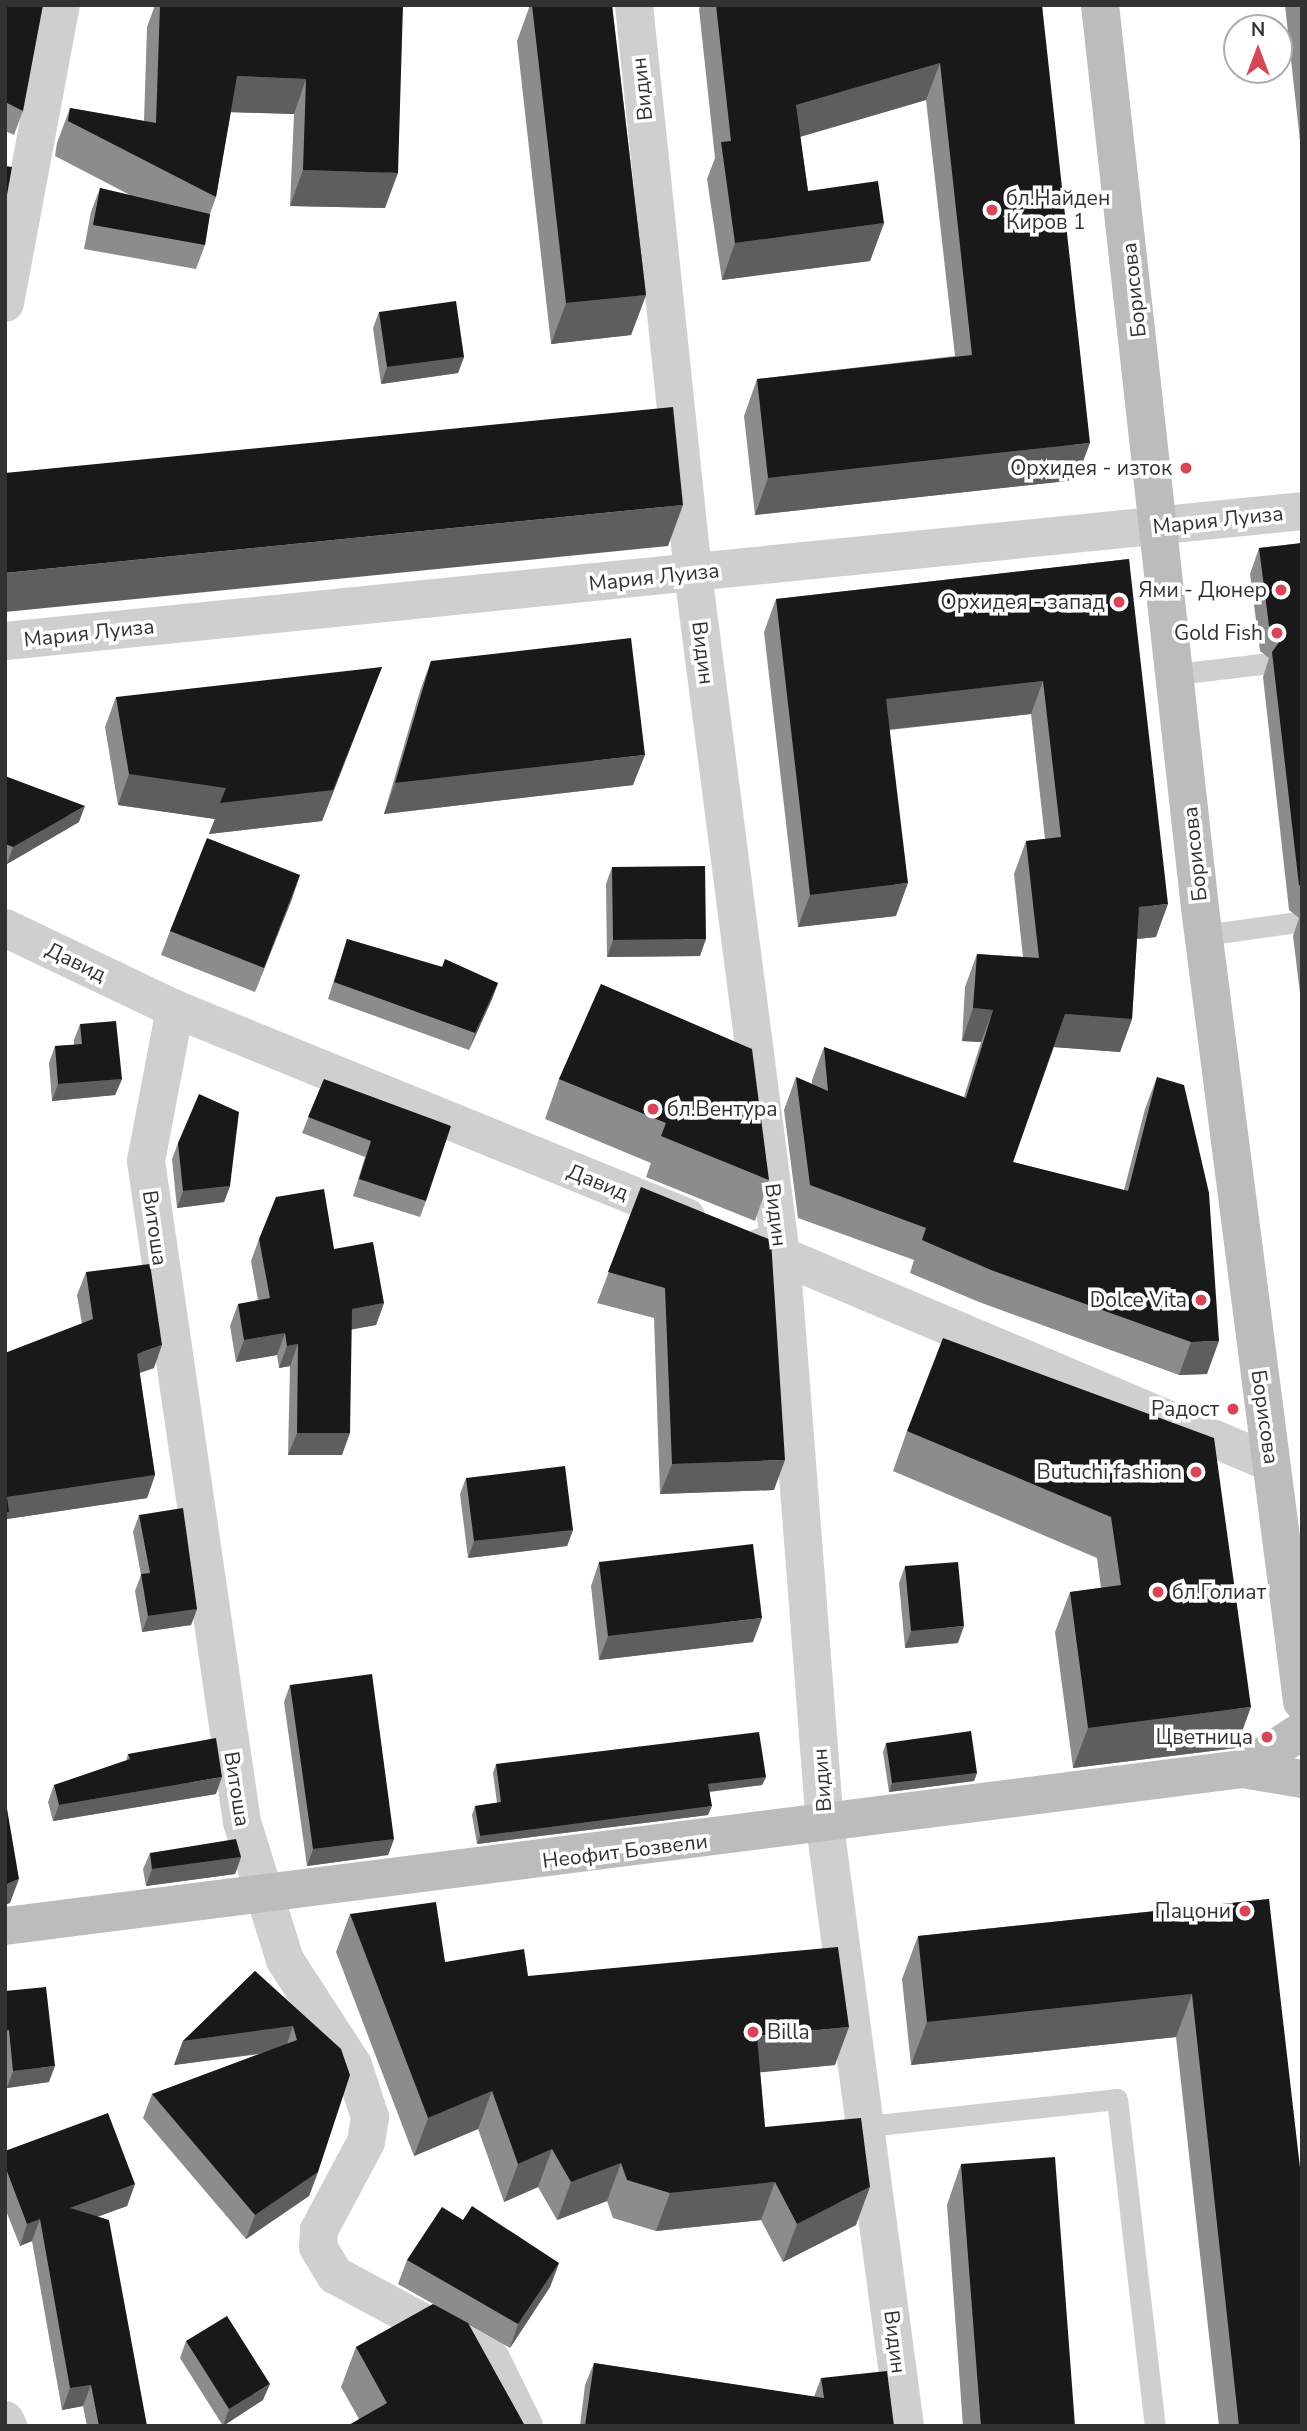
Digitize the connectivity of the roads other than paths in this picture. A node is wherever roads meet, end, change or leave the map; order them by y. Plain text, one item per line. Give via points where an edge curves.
1 (61, 5) edge
2 (634, 5) edge
3 (1100, 5) edge
4 (5, 303) edge
5 (1302, 511) edge
6 (1158, 527) junction
7 (693, 573) junction
8 (5, 641) edge
9 (1261, 664) dead end
10 (1176, 674) junction
11 (1291, 923) dead end
12 (5, 928) edge
13 (1204, 935) junction
14 (175, 1009) junction
15 (781, 1255) junction
16 (1271, 1462) junction
17 (1302, 1701) edge
18 (1302, 1731) edge
19 (1243, 1769) junction
20 (1302, 1779) edge
21 (825, 1826) junction
22 (259, 1895) junction
23 (5, 1926) edge
24 (868, 2126) junction
25 (5, 2420) edge
26 (8, 2426) edge
27 (524, 2426) edge
28 (905, 2426) edge
29 (1155, 2426) edge

1 - 4 street
2 - 7 street, Видин
3 - 6 main road, Борисова
5 - 6 street, Мария Луиза
6 - 7 street, Мария Луиза
6 - 10 main road, Борисова
7 - 8 street, Мария Луиза
7 - 15 street, Видин
9 - 10 lane
10 - 13 main road, Борисова
11 - 13 lane
12 - 14 street, Давид
13 - 16 main road, Борисова
14 - 15 street, Давид
14 - 22 street, Витоша via 146,1161 242,1822
15 - 16 street, Давид
15 - 21 street, Видин
16 - 17 main road, Борисова
18 - 19 main road
19 - 20 main road
19 - 21 main road, Неофит Бозвели
21 - 22 main road, Неофит Бозвели
21 - 24 street, Видин
22 - 23 main road, Неофит Бозвели
22 - 27 street, Витоша via 285,1959 366,2093 366,2142 318,2230 323,2264 478,2349 501,2371
24 - 28 street, Видин
24 - 29 lane via 1117,2099
25 - 26 street

